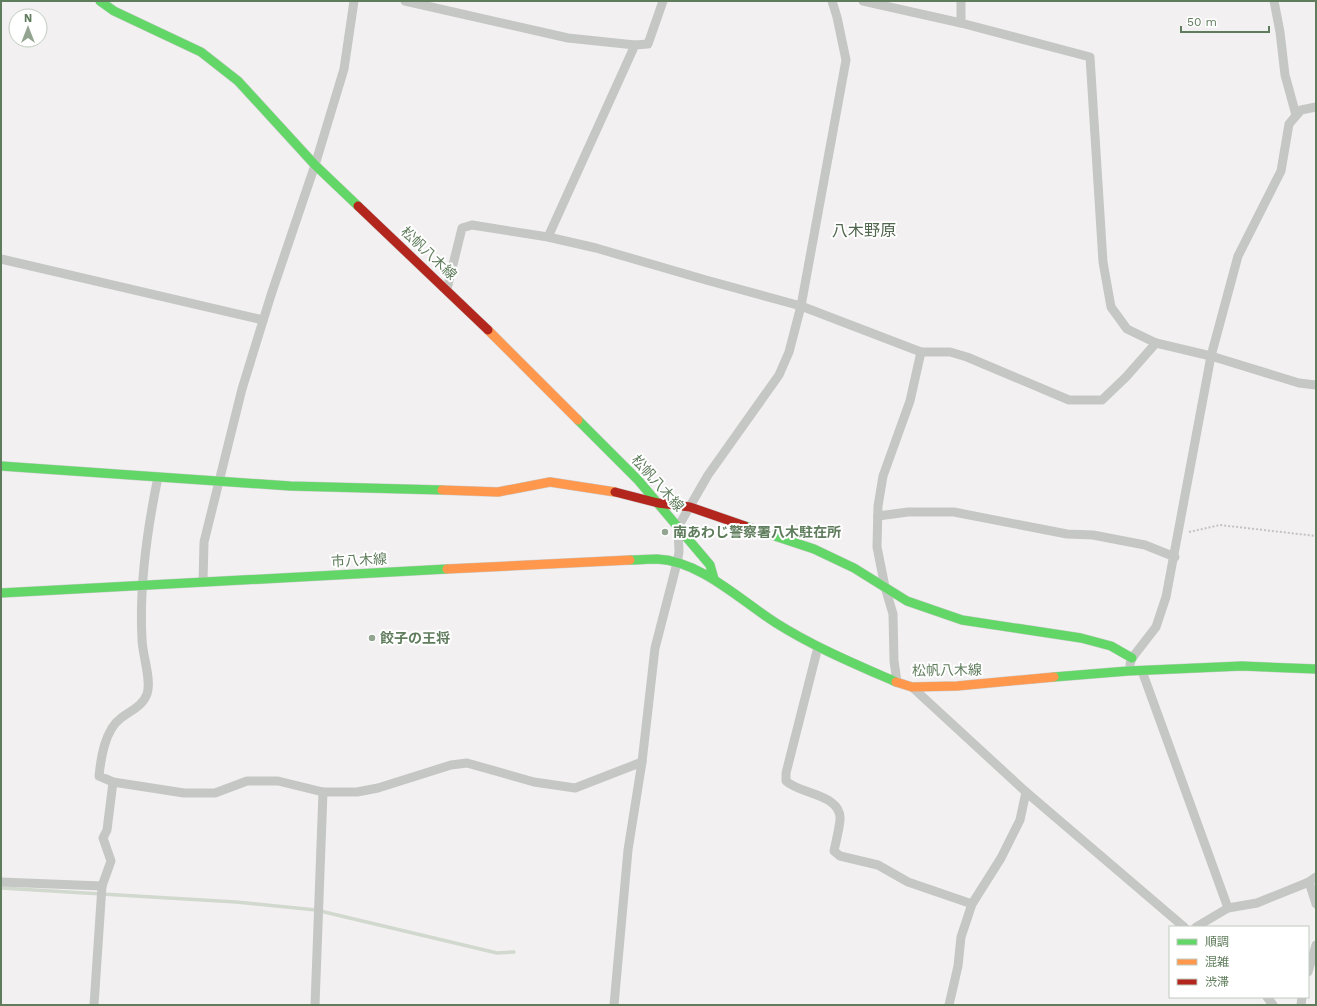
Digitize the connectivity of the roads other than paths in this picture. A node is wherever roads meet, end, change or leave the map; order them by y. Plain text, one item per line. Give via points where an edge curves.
1 (100, 1) edge
2 (354, 1) edge
3 (405, 1) edge
4 (663, 1) edge
5 (832, 1) edge
6 (863, 1) edge
7 (961, 1) edge
8 (1274, 1) edge
9 (960, 24) junction
10 (635, 45) junction
11 (1316, 107) edge
12 (1296, 115) junction
13 (315, 165) junction
14 (548, 237) junction
15 (1, 259) edge
16 (447, 289) junction
17 (801, 306) junction
18 (263, 320) junction
19 (1156, 343) junction
20 (921, 352) junction
21 (1211, 356) junction
22 (1316, 385) edge
23 (1, 466) edge
24 (158, 477) junction
25 (219, 481) junction
26 (658, 502) junction
27 (690, 507) junction
28 (878, 516) junction
29 (678, 527) junction
30 (1175, 557) junction
31 (677, 564) junction
32 (714, 579) junction
33 (203, 582) junction
34 (142, 585) junction
35 (885, 587) junction
36 (1, 593) edge
37 (818, 647) junction
38 (1132, 658) junction
39 (1316, 669) edge
40 (1128, 671) junction
41 (1142, 671) junction
42 (897, 682) junction
43 (912, 687) junction
44 (642, 762) junction
45 (113, 782) junction
46 (323, 792) junction
47 (1026, 792) junction
48 (1313, 879) edge
49 (1, 882) edge
50 (102, 886) junction
51 (972, 904) junction
52 (1316, 904) edge
53 (1228, 908) junction
54 (1183, 926) edge
55 (1198, 926) edge
56 (1316, 944) edge
57 (1309, 968) edge
58 (94, 1005) edge
59 (315, 1005) edge
60 (614, 1005) edge
61 (949, 1005) edge

1 - 13 main road, 松帆八木線 via 114,11 201,52 238,81
2 - 13 street via 344,69
3 - 10 street via 568,38
4 - 10 street via 648,44
5 - 17 street via 846,60
6 - 9 street
7 - 9 street
8 - 12 street via 1285,75
9 - 19 street via 1090,57 1103,262 1111,307 1127,329
10 - 14 street
11 - 12 street via 1301,110
12 - 21 street via 1289,124 1282,171 1238,256
13 - 16 main road, 松帆八木線
13 - 18 street
14 - 16 street via 472,226 462,228
14 - 17 street via 596,248
15 - 18 street
16 - 26 main road, 松帆八木線
17 - 20 street
17 - 27 street via 789,352 779,375 708,476
18 - 25 street via 242,389
19 - 20 street via 1102,400 1069,400 967,357 950,352
19 - 21 street
20 - 28 street via 910,401 883,476
21 - 22 street via 1298,383
21 - 30 street
23 - 24 main road
24 - 25 main road
24 - 34 street via 148,525
25 - 26 main road via 290,486 498,492 550,482 623,492
25 - 33 street via 204,542
26 - 27 main road
26 - 29 main road, 松帆八木線
27 - 29 street
27 - 35 main road via 814,549 854,568
28 - 30 street via 908,512 954,512 1066,534 1093,535 1145,545
28 - 35 street via 877,547
29 - 31 street
29 - 32 main road, 松帆八木線 via 710,565
30 - 38 street via 1156,627
31 - 32 main road, 市八木線
31 - 33 main road, 市八木線 via 658,559 602,560
31 - 44 street via 655,648
32 - 37 main road, 松帆八木線 via 776,623
33 - 34 main road, 市八木線
34 - 36 main road, 市八木線
34 - 45 street via 142,640 147,693 139,706 120,718 111,730 101,756 99,776
35 - 38 main road via 907,601 962,620 1081,638 1111,646
35 - 42 street via 893,614
37 - 42 main road, 松帆八木線
37 - 51 street via 786,781 792,786 832,802 839,810 840,820 834,851 840,856 878,865 908,882
38 - 40 street
39 - 41 main road, 松帆八木線 via 1242,666
40 - 41 main road, 松帆八木線
40 - 43 main road, 松帆八木線 via 957,686
41 - 53 street
42 - 43 main road, 松帆八木線
43 - 47 street
44 - 46 street via 575,788 534,782 467,762 378,788 357,792
44 - 60 street via 628,850
45 - 46 street via 184,794 214,794 247,781 278,781
45 - 50 street via 107,830 103,838 111,861
46 - 59 street
47 - 51 street via 1020,820 1001,858
47 - 54 street
48 - 52 street
48 - 53 street via 1257,903
49 - 50 street
50 - 58 street
51 - 61 street via 960,937 958,966
53 - 55 street
56 - 57 street

